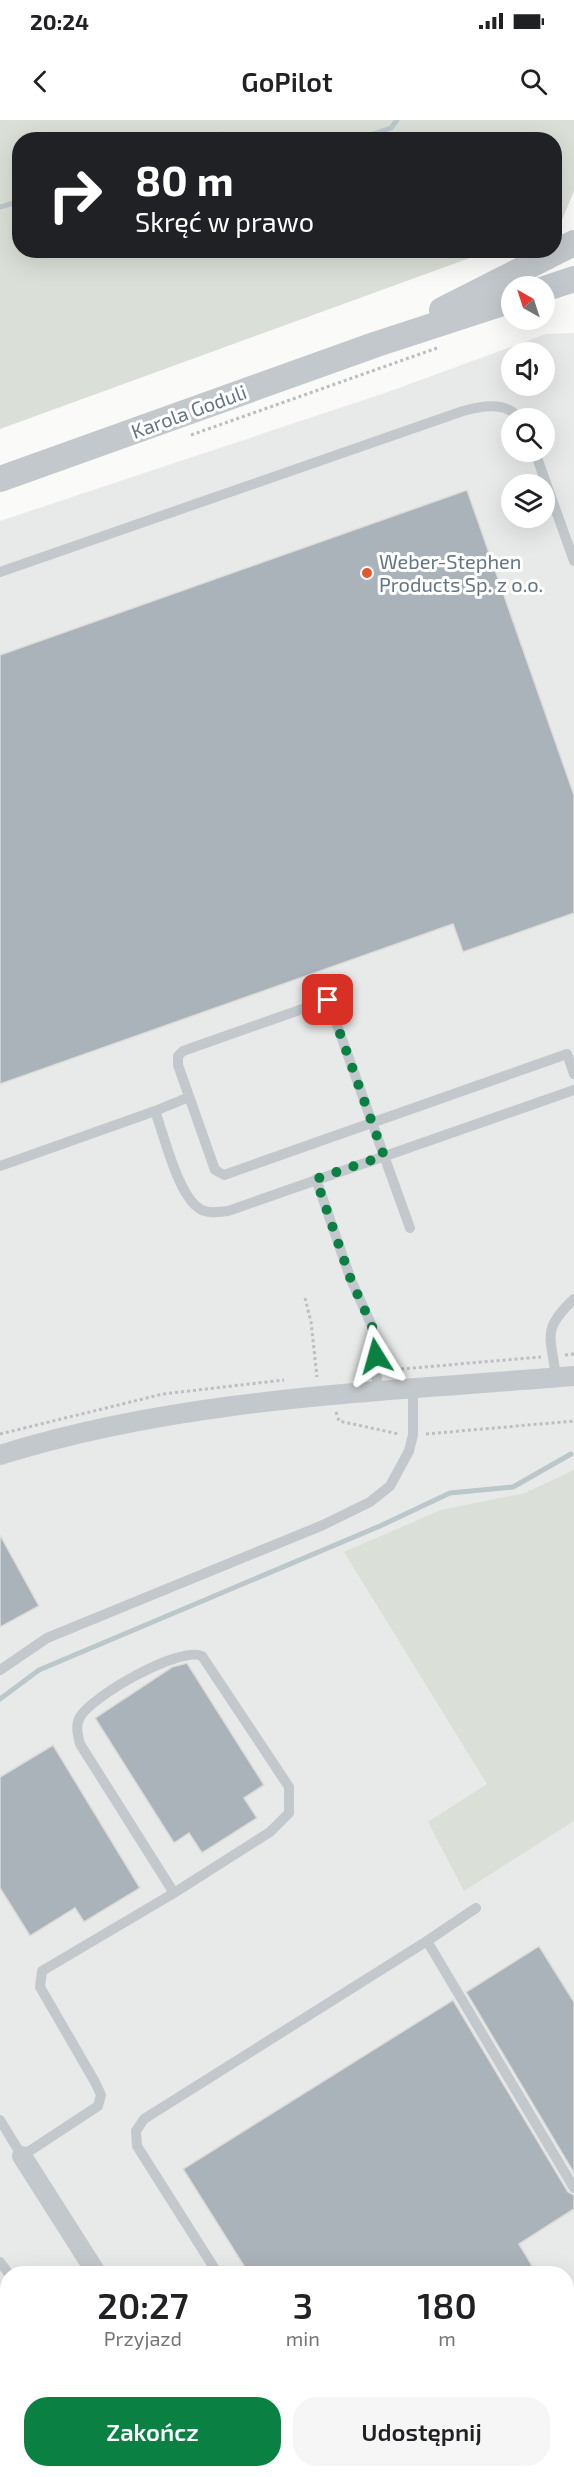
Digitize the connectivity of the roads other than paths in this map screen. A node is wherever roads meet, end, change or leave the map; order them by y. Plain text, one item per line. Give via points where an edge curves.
1 (545, 258) edge
2 (574, 279) edge
3 (555, 285) edge
4 (501, 304) edge
5 (378, 344) junction
6 (502, 408) edge
7 (539, 462) edge
8 (0, 480) edge
9 (574, 561) edge
10 (0, 572) edge
11 (574, 1074) edge
12 (574, 1090) edge
13 (189, 1097) junction
14 (155, 1111) junction
15 (372, 1123) junction
16 (384, 1156) junction
17 (0, 1166) edge
18 (316, 1179) junction
19 (410, 1228) dead end
20 (574, 1299) edge
21 (565, 1376) edge
22 (413, 1389) junction
23 (378, 1392) junction
24 (0, 1455) edge
25 (0, 1670) edge
26 (174, 1893) junction
27 (476, 1908) dead end
28 (427, 1941) junction
29 (0, 2120) edge
30 (22, 2156) junction
31 (574, 2188) edge
32 (92, 2266) edge
33 (213, 2266) edge

1 - 5 street, Karola Goduli
2 - 3 street
4 - 5 street, Karola Goduli
5 - 8 street, Karola Goduli
6 - 10 lane via 482,406 463,411
7 - 9 lane
11 - 15 lane via 567,1054
12 - 16 lane
13 - 14 lane
13 - 15 lane via 215,1170 224,1175
13 - 15 lane via 178,1065 178,1056 183,1051 328,1000
14 - 17 lane
14 - 18 lane via 183,1187 201,1210 228,1211
15 - 16 lane
16 - 18 lane
16 - 19 lane
18 - 23 lane via 351,1280 372,1326
20 - 21 lane via 557,1315 551,1329
21 - 22 street
22 - 23 street
22 - 25 lane via 410,1451 390,1486 370,1502 47,1638
23 - 24 street via 172,1414
26 - 26 lane via 77,1734 80,1717 94,1703 164,1660 194,1652 202,1656 289,1787 289,1813 270,1832
26 - 30 lane via 42,1971 40,1987 101,2095 98,2106
27 - 28 lane
28 - 31 lane
28 - 33 lane via 144,2119 136,2131 136,2146
29 - 30 lane
30 - 32 street

